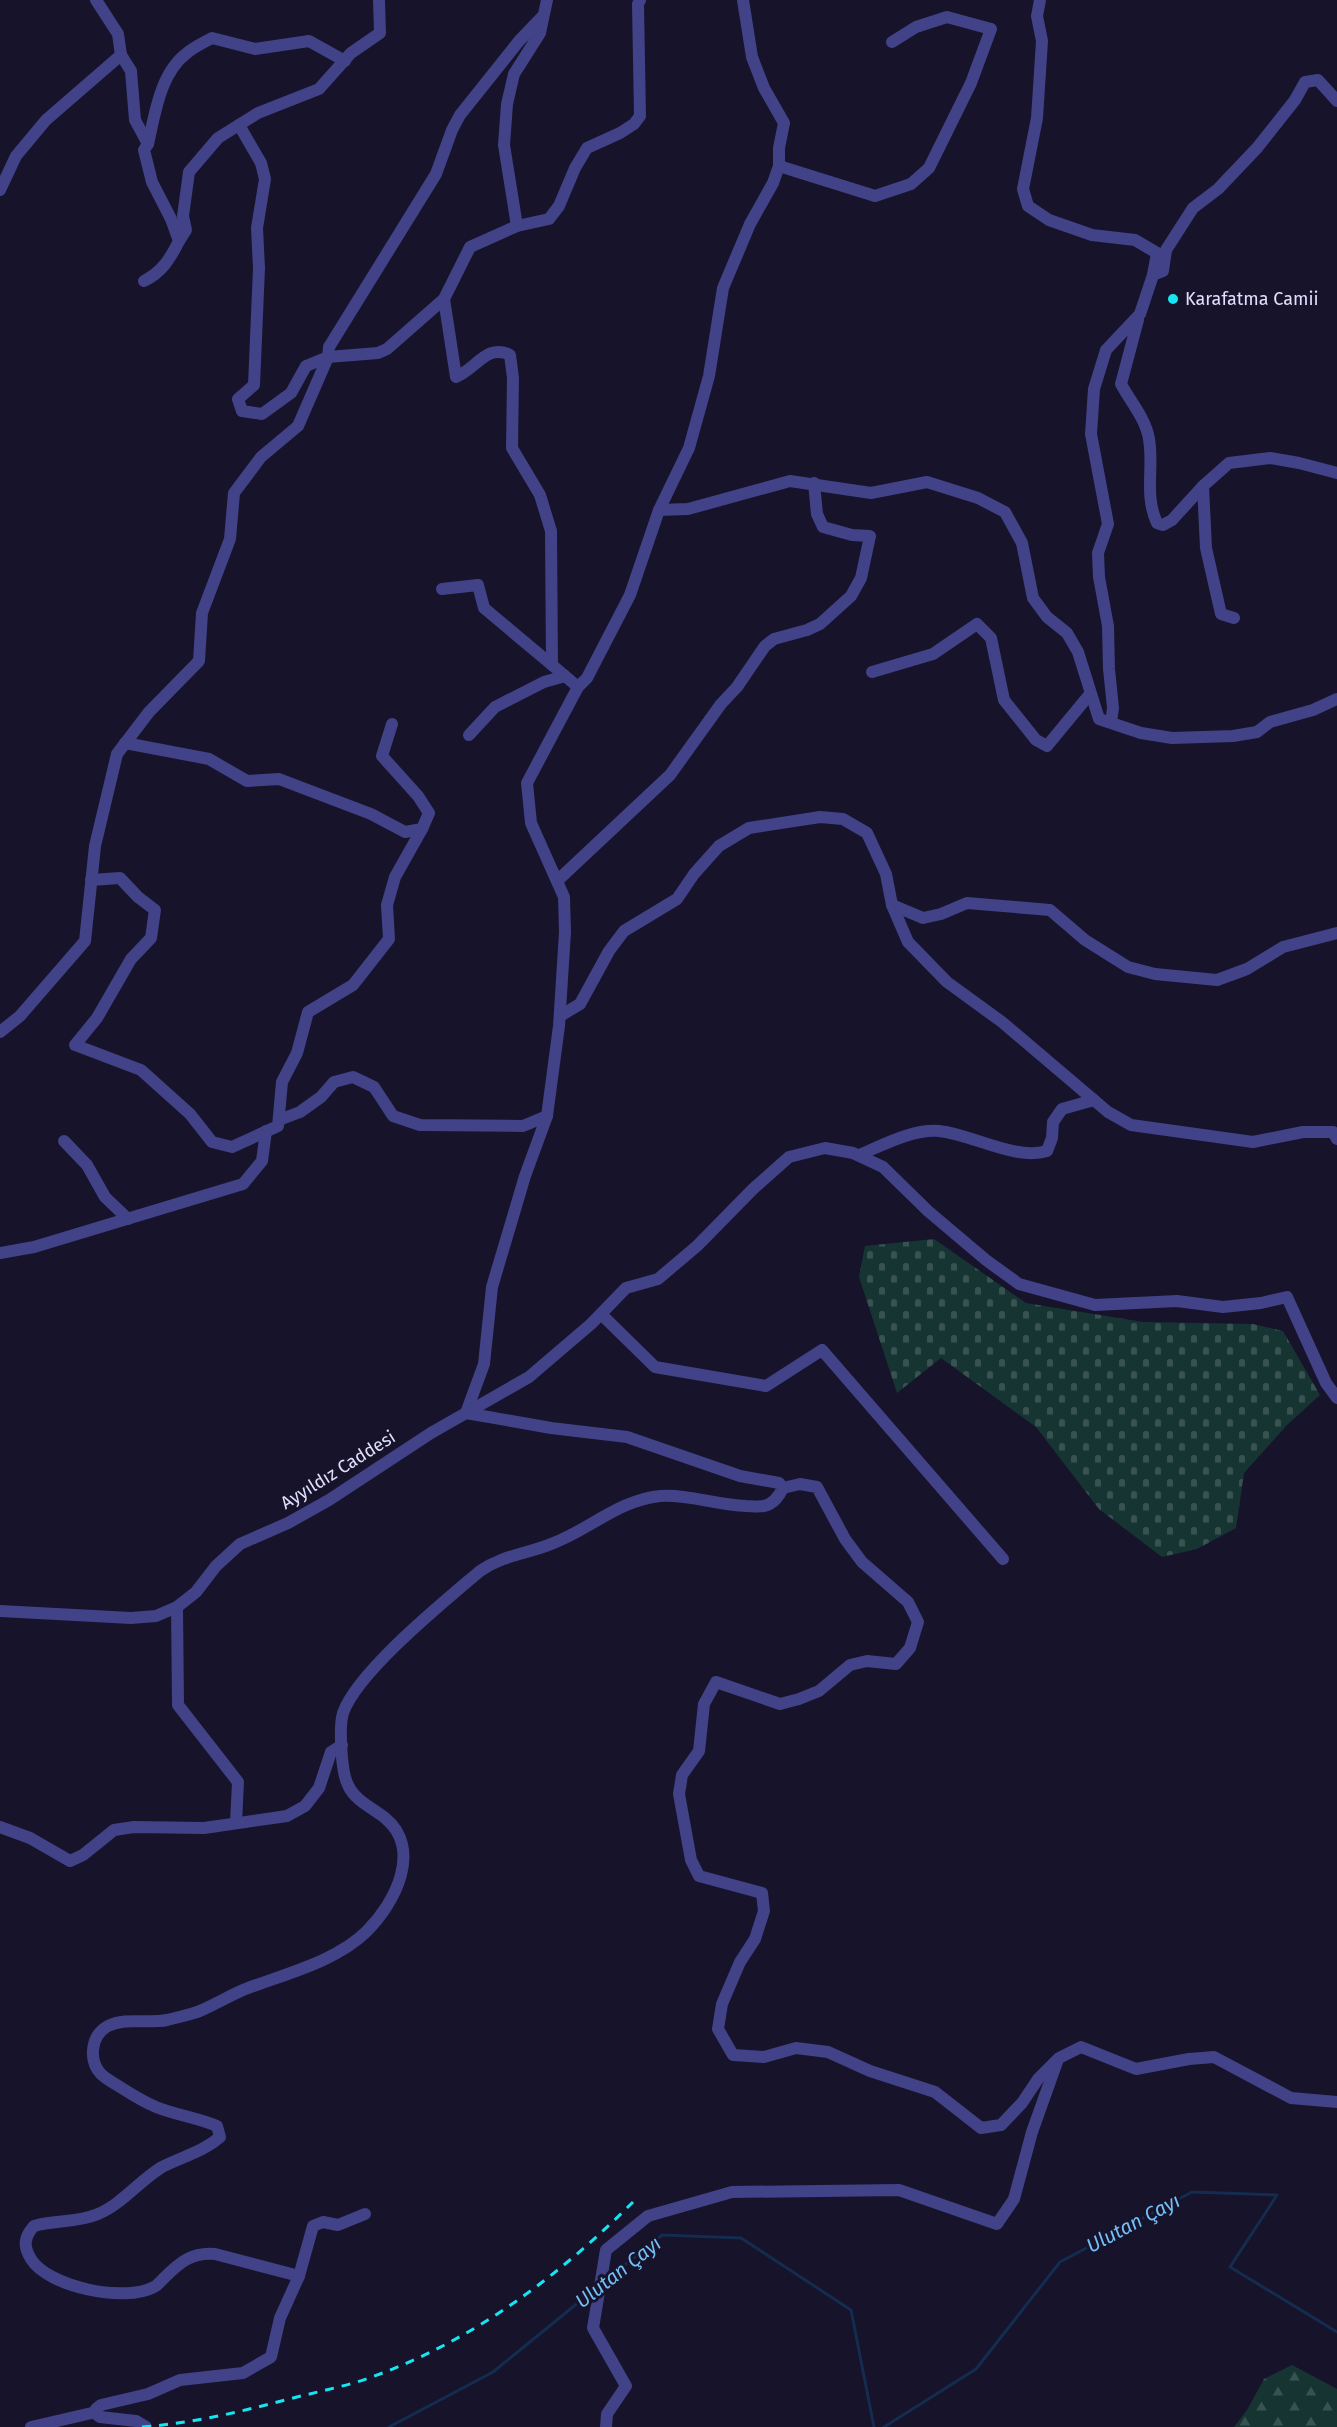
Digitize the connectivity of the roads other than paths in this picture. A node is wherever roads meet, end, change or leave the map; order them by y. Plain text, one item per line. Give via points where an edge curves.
1 (96, 0) edge
2 (379, 0) edge
3 (547, 0) edge
4 (640, 0) edge
5 (743, 0) edge
6 (1040, 0) edge
7 (543, 17) junction
8 (892, 42) dead end
9 (121, 55) junction
10 (345, 61) junction
11 (1337, 101) edge
12 (239, 125) junction
13 (148, 144) junction
14 (779, 166) junction
15 (4, 170) edge
16 (0, 190) edge
17 (517, 226) junction
18 (179, 241) junction
19 (1153, 275) junction
20 (144, 281) dead end
21 (444, 299) junction
22 (1140, 314) junction
23 (328, 357) junction
24 (1337, 473) edge
25 (814, 483) junction
26 (1203, 486) junction
27 (659, 510) junction
28 (442, 589) dead end
29 (1234, 618) dead end
30 (552, 666) junction
31 (872, 672) dead end
32 (565, 676) junction
33 (578, 687) junction
34 (1090, 694) junction
35 (1337, 699) edge
36 (1111, 723) junction
37 (392, 724) dead end
38 (469, 735) dead end
39 (125, 743) junction
40 (422, 829) junction
41 (91, 880) junction
42 (556, 881) junction
43 (892, 905) junction
44 (1337, 933) edge
45 (560, 1016) junction
46 (0, 1032) edge
47 (1094, 1100) junction
48 (547, 1116) junction
49 (279, 1120) junction
50 (266, 1131) junction
51 (1337, 1139) edge
52 (64, 1141) dead end
53 (859, 1155) junction
54 (128, 1219) junction
55 (0, 1253) edge
56 (601, 1314) junction
57 (1337, 1398) edge
58 (466, 1413) junction
59 (783, 1488) junction
60 (1003, 1559) dead end
61 (177, 1607) junction
62 (0, 1611) edge
63 (342, 1745) junction
64 (236, 1823) junction
65 (0, 1827) edge
66 (1059, 2058) junction
67 (1337, 2102) edge
68 (365, 2214) dead end
69 (298, 2276) junction
70 (96, 2412) junction
71 (31, 2427) edge
72 (146, 2427) edge
73 (606, 2427) edge

1 - 9 street via 118,34
2 - 10 street via 380,33
3 - 7 street
4 - 17 street via 640,116 620,133 587,148 549,219
5 - 14 street via 752,57 784,123
6 - 19 street via 1037,16 1042,41 1037,118 1023,189 1028,206 1049,220 1092,235 1135,240 1157,253
7 - 17 street via 540,33 514,74 507,104 504,145
7 - 23 street via 460,115 436,174 329,347
8 - 14 street via 916,27 947,17 991,29 971,83 928,168 911,184 875,196
9 - 13 street via 130,71 135,120
9 - 15 street via 46,120
10 - 12 street via 319,89 258,112
10 - 13 street via 309,41 255,49 212,38 185,54 172,69 158,99
11 - 19 street via 1318,80 1305,82 1257,148 1218,189 1193,208 1166,250 1163,271
12 - 18 street via 218,138 189,172 183,216 186,230
12 - 23 street via 261,162 265,179 257,228 256,370 254,385 238,399 242,411 262,414 291,393 306,366
13 - 18 street via 144,150 152,182
14 - 27 street via 723,288 709,376 689,448
15 - 16 street
17 - 21 street via 470,247
18 - 20 street via 163,267
19 - 22 street
21 - 23 street via 387,349
21 - 30 street via 456,377 493,351 510,355 512,448 540,495 551,531
22 - 26 street via 1121,384 1149,437 1149,494 1157,523 1163,525 1172,520
22 - 36 street via 1106,350 1094,390 1092,445 1108,524 1098,553 1108,626
23 - 39 street via 298,426 261,457 234,493 230,539 202,613 199,662 149,712
24 - 26 street via 1270,458 1229,463
25 - 27 street via 790,482 688,508
25 - 34 street via 871,493 927,482 978,498 1005,512 1022,543 1033,598 1047,617 1067,633 1078,652
25 - 42 street via 817,514 823,527 870,536 861,578 851,596 820,624 774,639 765,646 670,775
26 - 29 street via 1206,548 1214,586 1221,614
27 - 33 street via 630,595 587,678
28 - 30 street via 478,585 484,608
30 - 32 street
31 - 34 street via 933,654 977,624 991,638 1004,700 1036,740 1047,746
32 - 33 street
32 - 38 street via 495,706
33 - 42 street via 527,783 531,823
34 - 36 street via 1099,719
35 - 36 street via 1313,711 1270,722 1257,732 1233,736 1172,738
37 - 40 street via 382,756 429,813
39 - 40 street via 209,759 247,781 279,779 371,814 405,832
39 - 41 street via 114,766
40 - 49 street via 395,877 387,905 389,939 353,985 308,1012 297,1053 282,1082
41 - 46 street via 86,941 20,1016
41 - 50 street via 120,878 155,910 151,938 131,958 97,1018 75,1045 141,1070 189,1114 212,1142 232,1148
42 - 45 street via 564,897
43 - 44 street via 923,918 967,903 1050,910 1085,940 1128,967 1196,979 1217,980 1247,969 1283,947
43 - 45 street via 886,874 867,833 843,819 819,817 749,828 719,846 677,899 624,931 580,1004
43 - 47 street via 908,942 947,982 1002,1022
45 - 48 street
47 - 51 street via 1131,1125 1253,1142 1303,1132 1333,1132
47 - 53 street via 1062,1108 1053,1122 1047,1151 1039,1154 935,1131 898,1138
48 - 49 street via 523,1126 420,1125 393,1116 374,1087 353,1077 334,1082 300,1112
48 - 58 street via 492,1287 484,1364
49 - 50 street via 278,1126
50 - 54 street via 262,1161 243,1184
52 - 54 street via 87,1164 105,1197
53 - 56 street, Ayyıldız Caddesi via 825,1148 789,1157 658,1279 626,1288
53 - 57 street, Ayyıldız Caddesi via 884,1167 928,1211 1019,1284 1095,1305 1177,1301 1223,1307 1287,1297 1326,1383
54 - 55 street
56 - 58 street, Ayyıldız Caddesi via 529,1377
56 - 60 street via 655,1367 765,1386 822,1350
58 - 59 street via 627,1437 740,1476 779,1483
58 - 61 street, Ayyıldız Caddesi via 329,1500 240,1544
59 - 63 street via 773,1502 764,1506 727,1505 684,1497 643,1499 624,1505 559,1541 495,1561 397,1645 358,1687 343,1714 339,1729
59 - 66 street via 800,1484 817,1488 856,1554 908,1602 918,1622 910,1648 896,1664 867,1661 850,1665 819,1690 780,1704 716,1682 704,1704 699,1751 682,1775 679,1794 691,1860 699,1876 762,1893 764,1911 755,1939 722,2004 718,2029 733,2055 764,2057 796,2048 828,2052 870,2071 935,2092 981,2128 1001,2125
61 - 62 street, Ayyıldız Caddesi via 156,1616 132,1618
61 - 64 street via 178,1705 238,1782
63 - 64 street via 331,1752 319,1788 305,1806 287,1816
63 - 69 street via 347,1785 396,1828 402,1840 403,1868 393,1896 367,1931 325,1958 200,2011 163,2021 119,2022 106,2027 96,2037 92,2049 101,2074 155,2107 217,2126 220,2137 162,2168 111,2208 82,2220 34,2226 26,2235 25,2245 44,2272 91,2291 120,2294 153,2288 182,2261 202,2253
64 - 65 street via 204,1828 114,1830 83,1856 70,1861 30,1838
66 - 67 street via 1081,2047 1136,2069 1215,2057 1291,2098
66 - 73 street via 1032,2132 1014,2199 997,2224 899,2190 732,2192 648,2216 606,2250 593,2328 626,2386 607,2414
68 - 69 street via 338,2225 323,2222 313,2226
69 - 70 street via 280,2318 271,2357 243,2373 180,2380 148,2394 101,2405
70 - 71 street
70 - 72 street via 104,2418 140,2422

